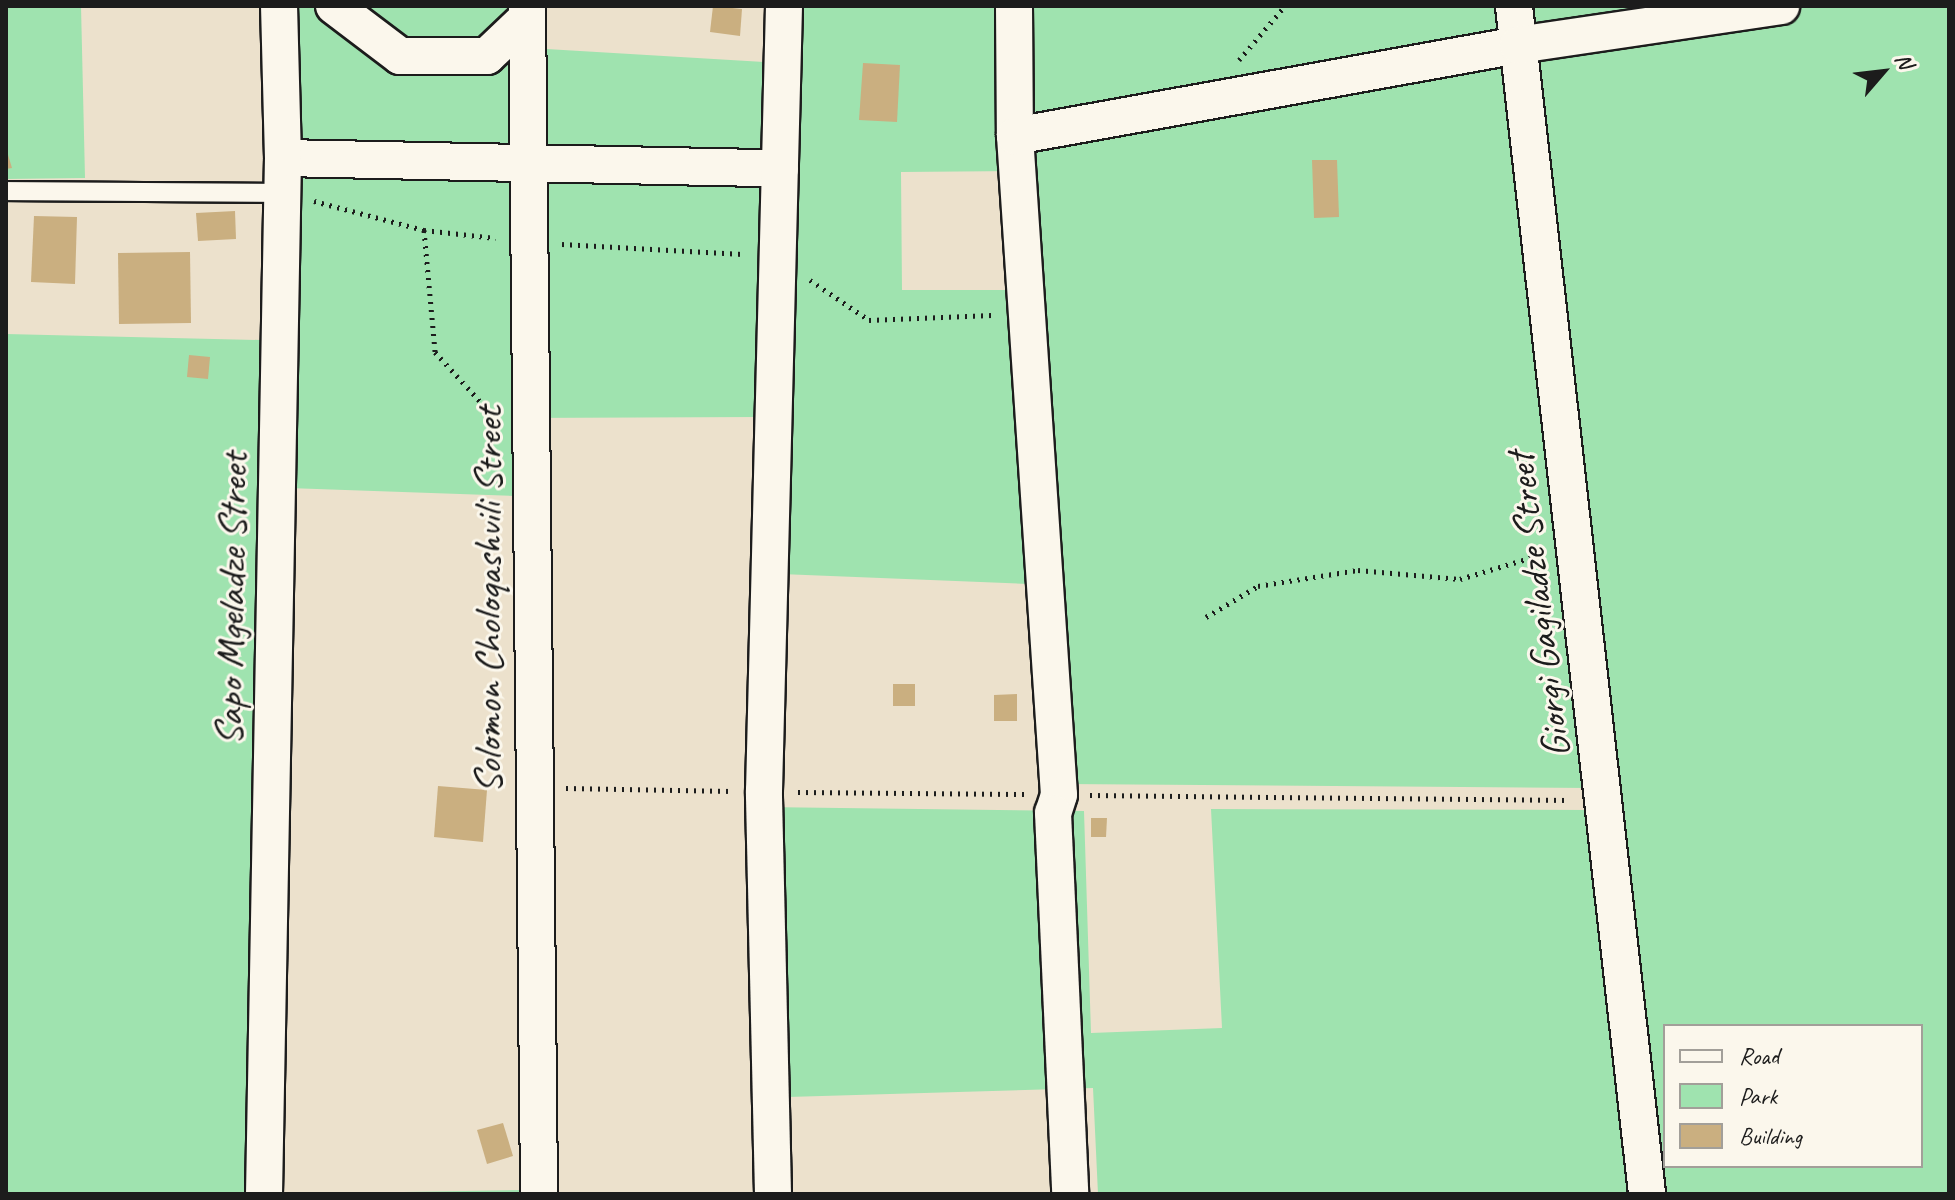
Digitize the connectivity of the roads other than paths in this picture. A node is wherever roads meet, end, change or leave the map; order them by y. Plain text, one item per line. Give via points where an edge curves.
1 (279, 6) edge
2 (334, 6) edge
3 (784, 6) edge
4 (1014, 6) edge
5 (1514, 6) edge
6 (1781, 6) edge
7 (527, 13) edge
8 (1518, 45) junction
9 (1015, 136) junction
10 (532, 165) junction
11 (780, 168) junction
12 (283, 175) junction
13 (6, 191) edge
14 (264, 1194) edge
15 (539, 1194) edge
16 (773, 1194) edge
17 (1070, 1194) edge
18 (1647, 1194) edge

1 - 12 street, Sapo Mgeladze Street
2 - 7 street via 400,56 487,56
3 - 11 street
4 - 9 street
5 - 8 street, Giorgi Gagiladze Street
6 - 8 street
7 - 10 street, Solomon Choloqashvili Street
8 - 9 street
8 - 18 street, Giorgi Gagiladze Street
9 - 17 street via 1059,795 1053,813
10 - 11 street
10 - 12 street
10 - 15 street, Solomon Choloqashvili Street via 532,788
11 - 16 street via 764,791
12 - 13 lane
12 - 14 street, Sapo Mgeladze Street

